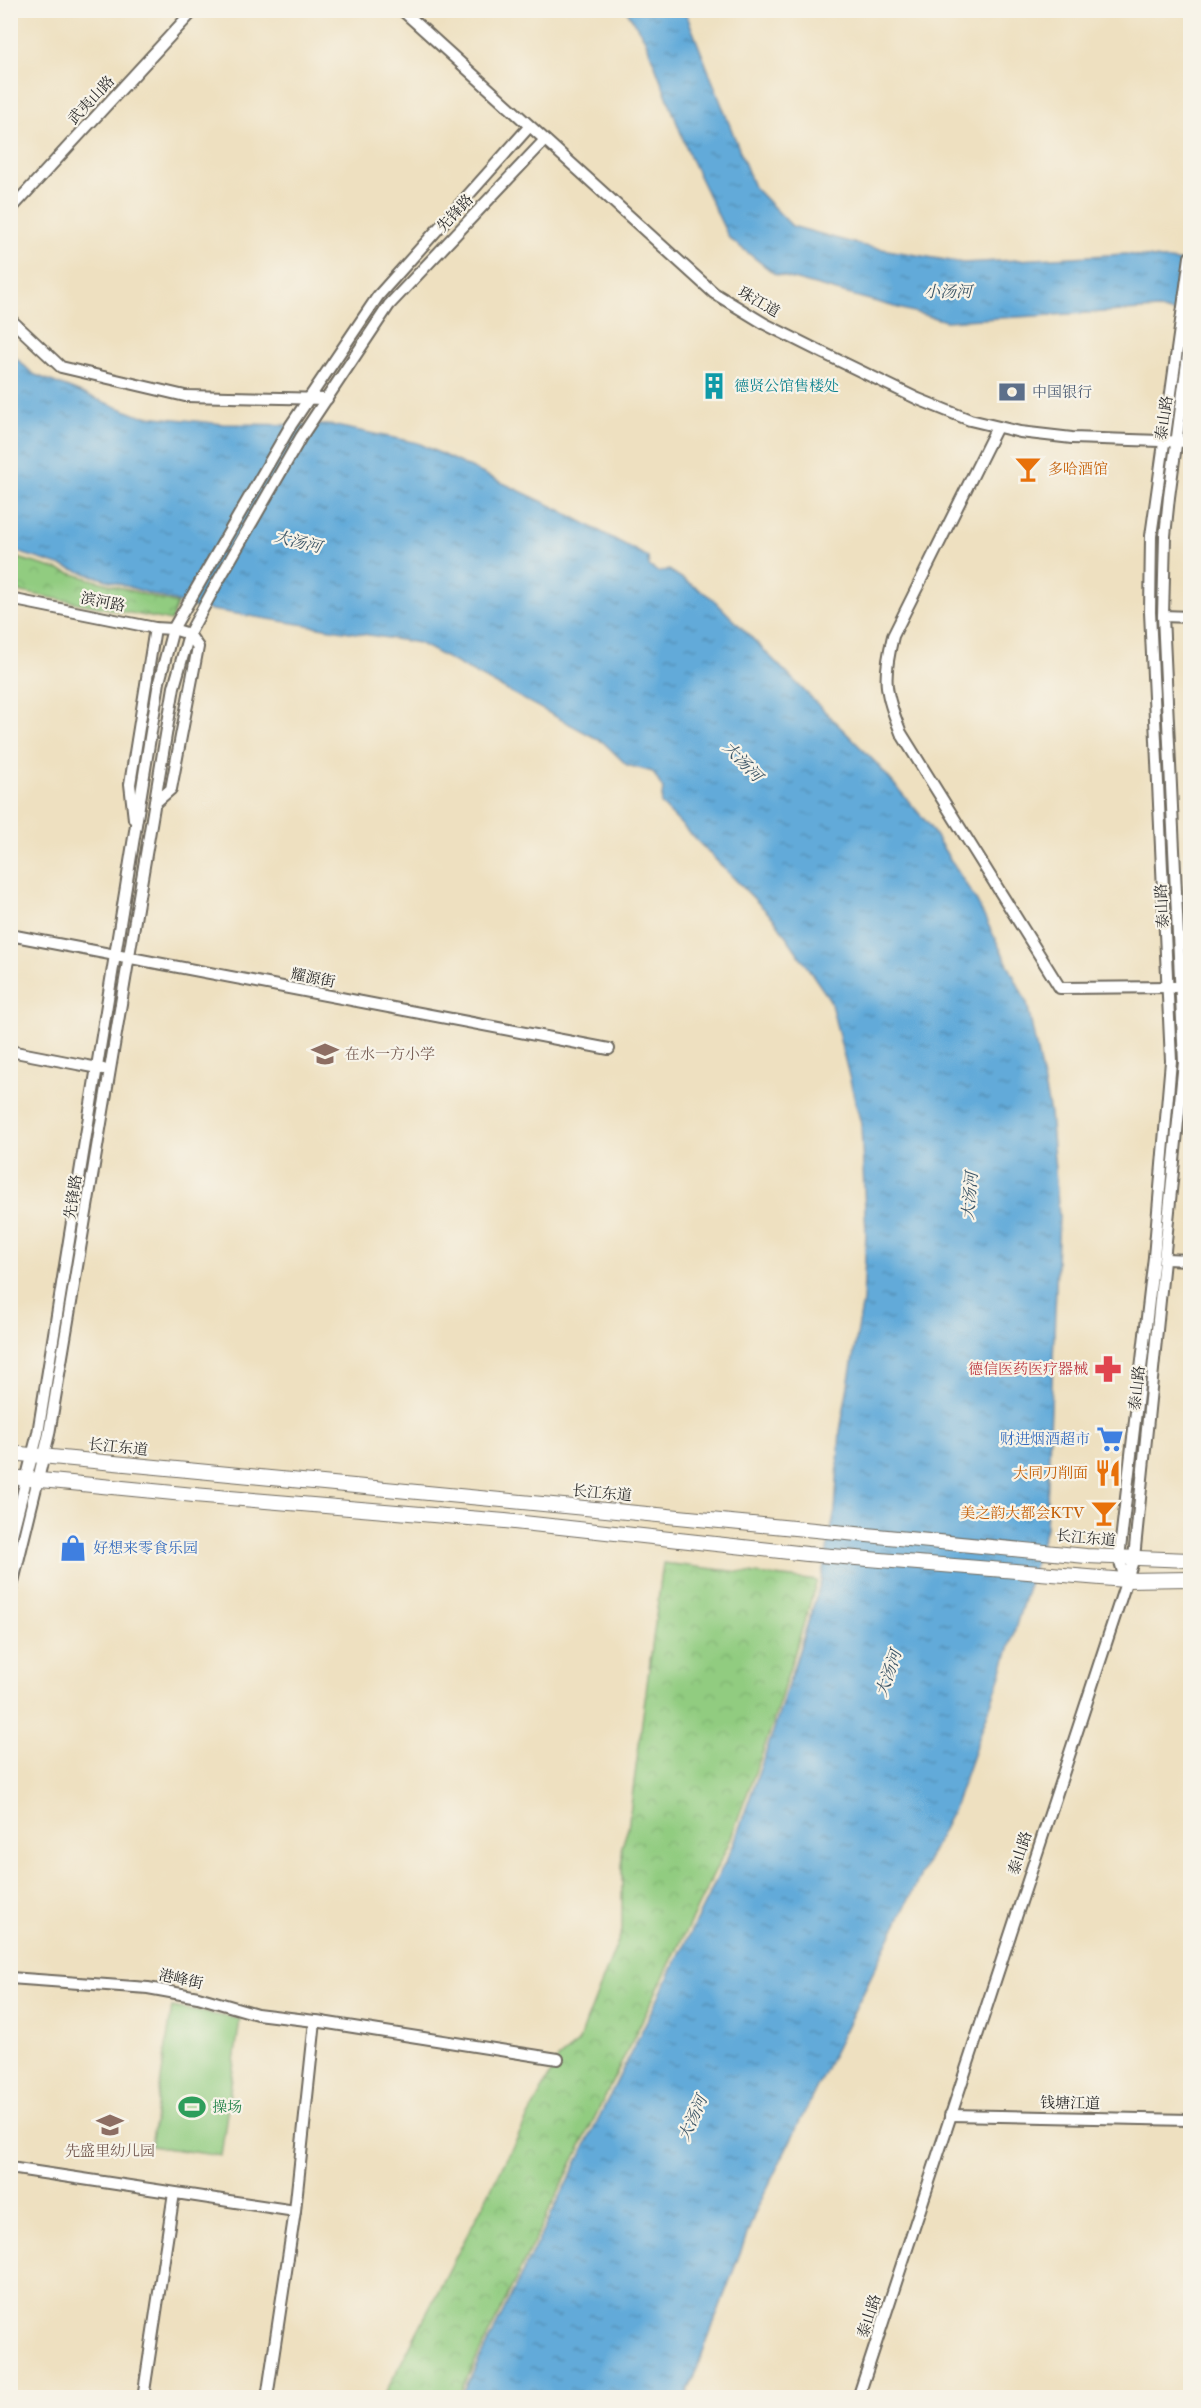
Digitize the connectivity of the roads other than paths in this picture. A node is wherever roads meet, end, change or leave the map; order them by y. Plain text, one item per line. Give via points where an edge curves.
1 (194, 10) edge
2 (402, 10) edge
3 (529, 127) junction
4 (543, 141) junction
5 (10, 210) edge
6 (1191, 257) edge
7 (10, 319) edge
8 (1191, 340) edge
9 (309, 398) junction
10 (327, 399) junction
11 (998, 427) junction
12 (1163, 442) junction
13 (1191, 442) edge
14 (1176, 443) junction
15 (10, 599) edge
16 (1163, 616) junction
17 (1191, 616) edge
18 (155, 628) junction
19 (173, 629) junction
20 (189, 634) junction
21 (155, 803) junction
22 (136, 831) junction
23 (10, 935) edge
24 (114, 955) junction
25 (127, 958) junction
26 (1168, 987) junction
27 (1181, 987) junction
28 (609, 1049) dead end
29 (10, 1051) edge
30 (97, 1068) junction
31 (109, 1070) junction
32 (1166, 1259) junction
33 (1191, 1260) edge
34 (10, 1453) edge
35 (39, 1456) junction
36 (10, 1477) edge
37 (33, 1479) junction
38 (10, 1543) edge
39 (1119, 1558) junction
40 (1134, 1558) junction
41 (1191, 1560) edge
42 (1191, 1579) edge
43 (1125, 1580) junction
44 (10, 1594) edge
45 (10, 1978) edge
46 (315, 2021) junction
47 (558, 2059) dead end
48 (950, 2115) junction
49 (1191, 2120) edge
50 (10, 2168) edge
51 (174, 2193) junction
52 (294, 2211) junction
53 (143, 2397) edge
54 (267, 2397) edge
55 (858, 2397) edge

1 - 5 street, 武夷山路
2 - 3 street, 珠江道
3 - 4 street, 珠江道
3 - 9 street via 378,296
4 - 10 street, 先锋路 via 389,305
4 - 11 street, 珠江道 via 714,293 738,309 918,399
6 - 12 street
7 - 9 street via 61,367 185,396
8 - 14 street, 泰山路
9 - 10 street
9 - 19 street
10 - 20 street, 先锋路 via 301,436
11 - 12 street, 珠江道 via 1072,438
11 - 26 street via 893,636 885,667 887,697 901,733 1060,988
12 - 14 street, 珠江道
12 - 26 street via 1151,536 1150,612
13 - 14 street, 珠江道
14 - 16 street, 泰山路 via 1165,536
15 - 18 street, 滨河路
16 - 17 street
16 - 27 street, 泰山路
18 - 19 street, 滨河路
18 - 22 street via 130,784
19 - 20 street, 滨河路
19 - 22 street via 159,682
20 - 21 street, 先锋路 via 174,687
20 - 21 street via 198,647 171,789
21 - 25 street, 先锋路
22 - 24 street
23 - 24 street, 耀源街
24 - 25 street, 耀源街
24 - 30 street
25 - 28 street, 耀源街
25 - 31 street, 先锋路
26 - 27 street
26 - 39 street via 1171,1061 1154,1257
27 - 32 street, 泰山路 via 1184,1062
29 - 30 street
30 - 31 street
30 - 35 street via 38,1433
31 - 35 street, 先锋路
32 - 33 street
32 - 40 street, 泰山路
34 - 35 main road, 长江东道
35 - 37 street
35 - 39 main road, 长江东道
36 - 37 main road
37 - 38 street
37 - 43 main road via 505,1521 807,1554
37 - 44 street
39 - 40 main road, 长江东道
39 - 43 street
40 - 41 main road, 长江东道
40 - 43 street, 泰山路
42 - 43 main road
43 - 48 street, 泰山路
45 - 46 street, 港峰街 via 148,1988 257,2014
46 - 47 street, 港峰街
46 - 52 street
48 - 49 street, 钱塘江道
48 - 55 street, 泰山路
50 - 51 street
51 - 52 street
51 - 53 street
52 - 54 street

